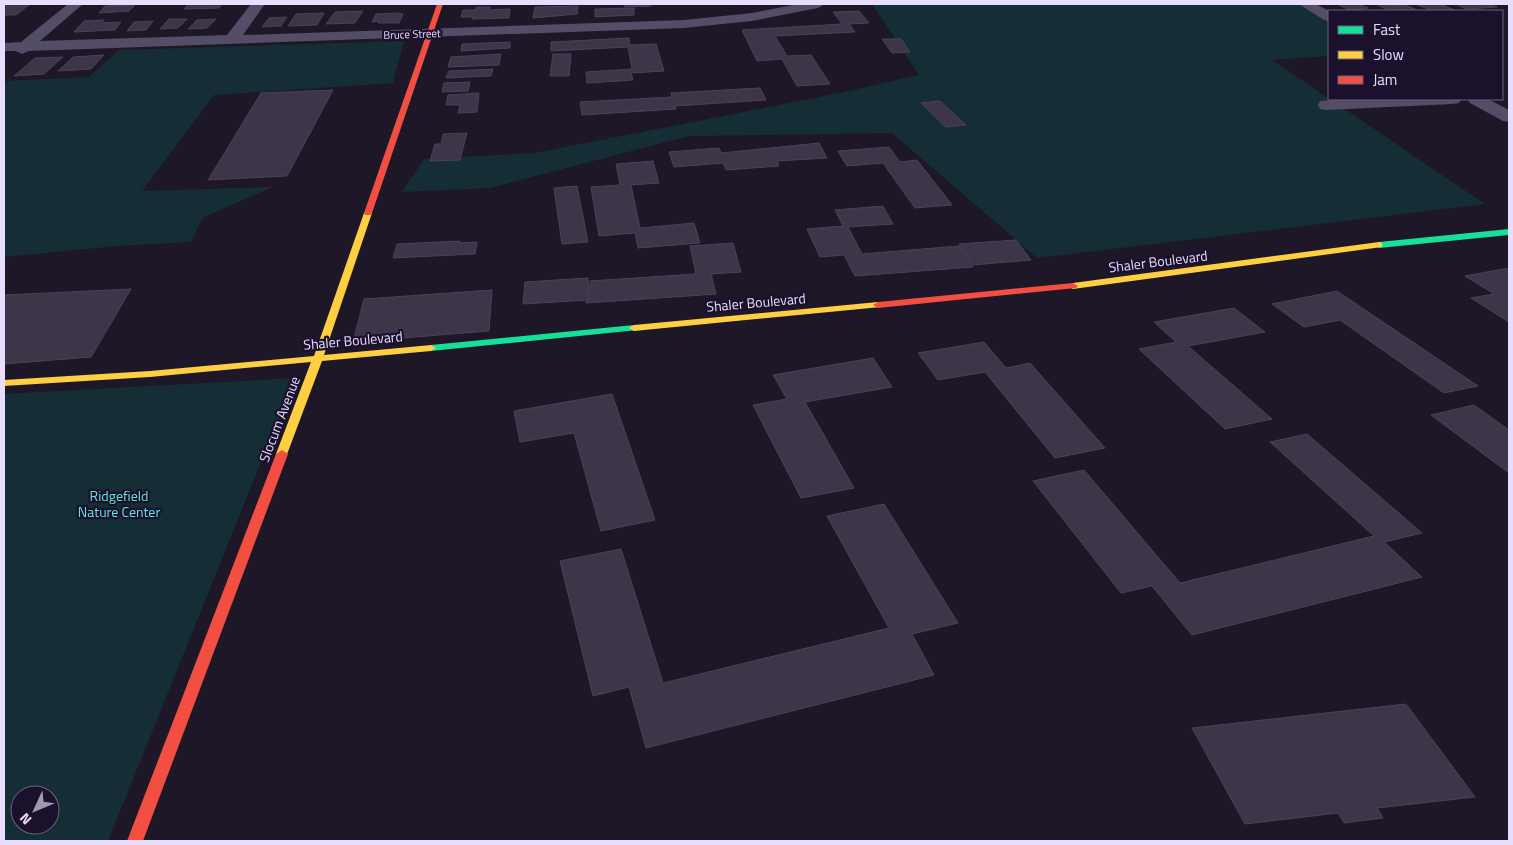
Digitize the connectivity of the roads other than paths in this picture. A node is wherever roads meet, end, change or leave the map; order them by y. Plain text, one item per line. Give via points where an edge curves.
1 (76, 4) edge
2 (258, 4) edge
3 (440, 4) edge
4 (818, 4) edge
5 (1306, 4) edge
6 (1328, 16) edge
7 (430, 33) junction
8 (231, 40) junction
9 (27, 46) junction
10 (4, 47) edge
11 (4, 60) edge
12 (1432, 100) edge
13 (1478, 100) edge
14 (1326, 105) dead end
15 (1509, 117) edge
16 (1509, 232) edge
17 (318, 358) junction
18 (4, 383) edge
19 (135, 841) edge

1 - 9 street
2 - 8 street
3 - 7 street, Slocum Avenue
4 - 7 street, Bruce Street via 718,21
5 - 6 street
7 - 8 street, Bruce Street
7 - 17 street, Slocum Avenue
8 - 9 street, Bruce Street
9 - 10 street, Bruce Street
9 - 11 street
12 - 14 street
13 - 15 street
16 - 17 street, Shaler Boulevard via 1388,244 978,296
17 - 18 street, Shaler Boulevard via 150,374
17 - 19 street, Slocum Avenue

